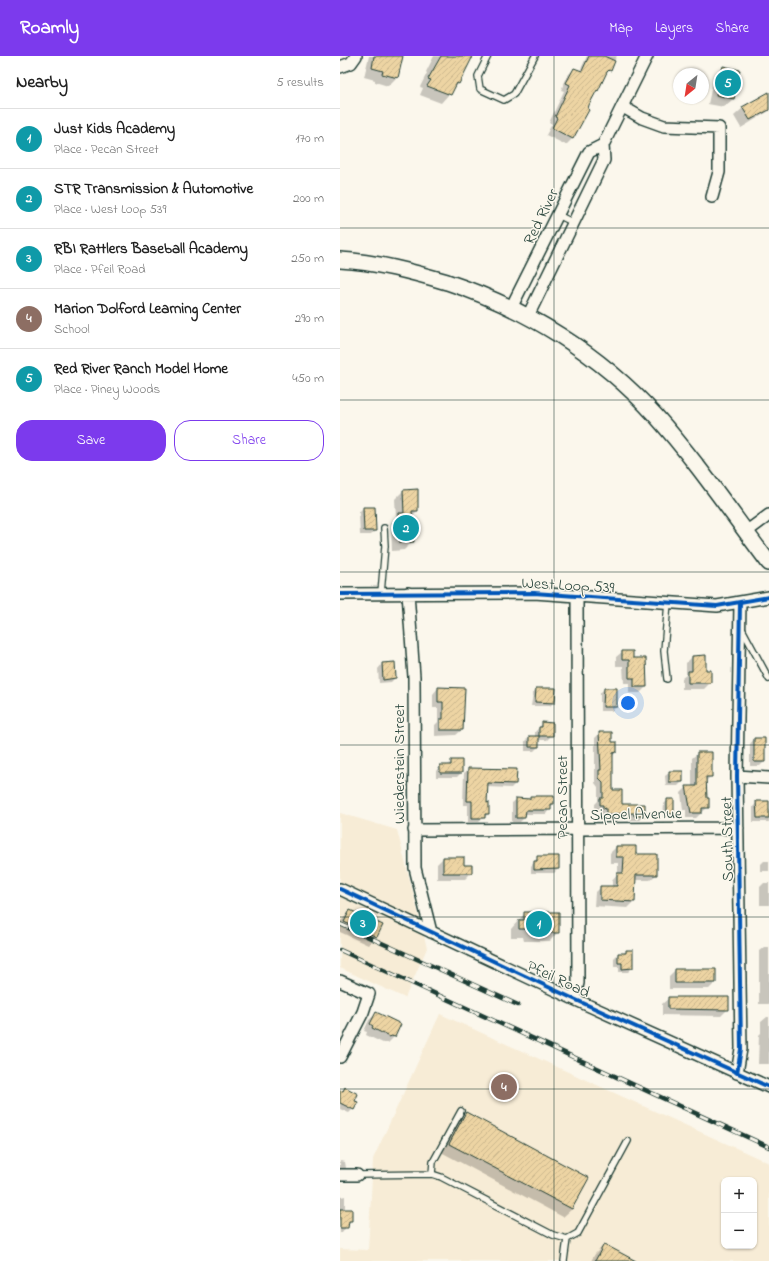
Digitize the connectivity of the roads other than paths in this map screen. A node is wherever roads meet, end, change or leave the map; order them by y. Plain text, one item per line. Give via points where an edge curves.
1 (356, 56) edge
2 (488, 56) edge
3 (535, 56) edge
4 (647, 56) edge
5 (340, 67) edge
6 (623, 107) junction
7 (603, 146) junction
8 (712, 197) dead end
9 (558, 214) junction
10 (574, 223) junction
11 (340, 260) edge
12 (511, 308) junction
13 (528, 316) junction
14 (769, 515) edge
15 (384, 528) dead end
16 (746, 532) junction
17 (769, 563) edge
18 (381, 593) junction
19 (408, 593) junction
20 (340, 594) edge
21 (577, 595) junction
22 (769, 597) edge
23 (668, 602) junction
24 (740, 603) junction
25 (739, 624) junction
26 (667, 679) dead end
27 (769, 679) edge
28 (737, 776) junction
29 (769, 778) edge
30 (738, 828) junction
31 (414, 830) junction
32 (577, 830) junction
33 (340, 889) edge
34 (432, 932) junction
35 (340, 981) edge
36 (574, 999) junction
37 (340, 1057) edge
38 (737, 1073) junction
39 (769, 1087) edge
40 (461, 1111) dead end
41 (628, 1141) dead end
42 (432, 1174) junction
43 (340, 1175) edge
44 (357, 1175) joint
45 (567, 1239) junction
46 (564, 1261) edge

1 - 5 street via 351,63
2 - 3 lane via 478,76 480,89 504,100 514,94
4 - 6 street, Red River
6 - 7 street, Red River
6 - 8 street via 664,126 719,128 719,172
7 - 9 street, Red River via 589,152
7 - 10 street, Red River via 604,160
9 - 10 lane
9 - 12 street, Red River
10 - 13 street, Red River
11 - 12 main road via 426,276 467,289
12 - 13 main road
13 - 16 main road via 592,357 626,386 677,440
14 - 16 street
15 - 18 lane
16 - 17 main road
18 - 19 street, West Loop 539
18 - 20 street, West Loop 539
19 - 21 street, West Loop 539
19 - 31 street, Wiederstein Street via 414,677
21 - 23 street, West Loop 539
21 - 32 street, Pecan Street
22 - 24 street, West Loop 539
23 - 24 street, West Loop 539 via 717,606
23 - 26 lane via 664,651
24 - 25 street, South Street
25 - 27 lane
25 - 28 street, South Street
28 - 29 street
28 - 30 street, South Street
30 - 32 street, Sippel Avenue
30 - 38 street, South Street via 741,1049
31 - 32 street, Sippel Avenue
31 - 34 street, Wiederstein Street via 415,868
32 - 36 street, Pecan Street via 578,983
33 - 34 street, Pfeil Road
34 - 36 street, Pfeil Road
35 - 37 street via 370,994
36 - 38 street, Pfeil Road
38 - 39 street, Pfeil Road
40 - 42 lane via 434,1162
41 - 45 lane via 578,1233
42 - 44 lane
42 - 45 lane via 553,1235
43 - 44 street
45 - 46 lane

